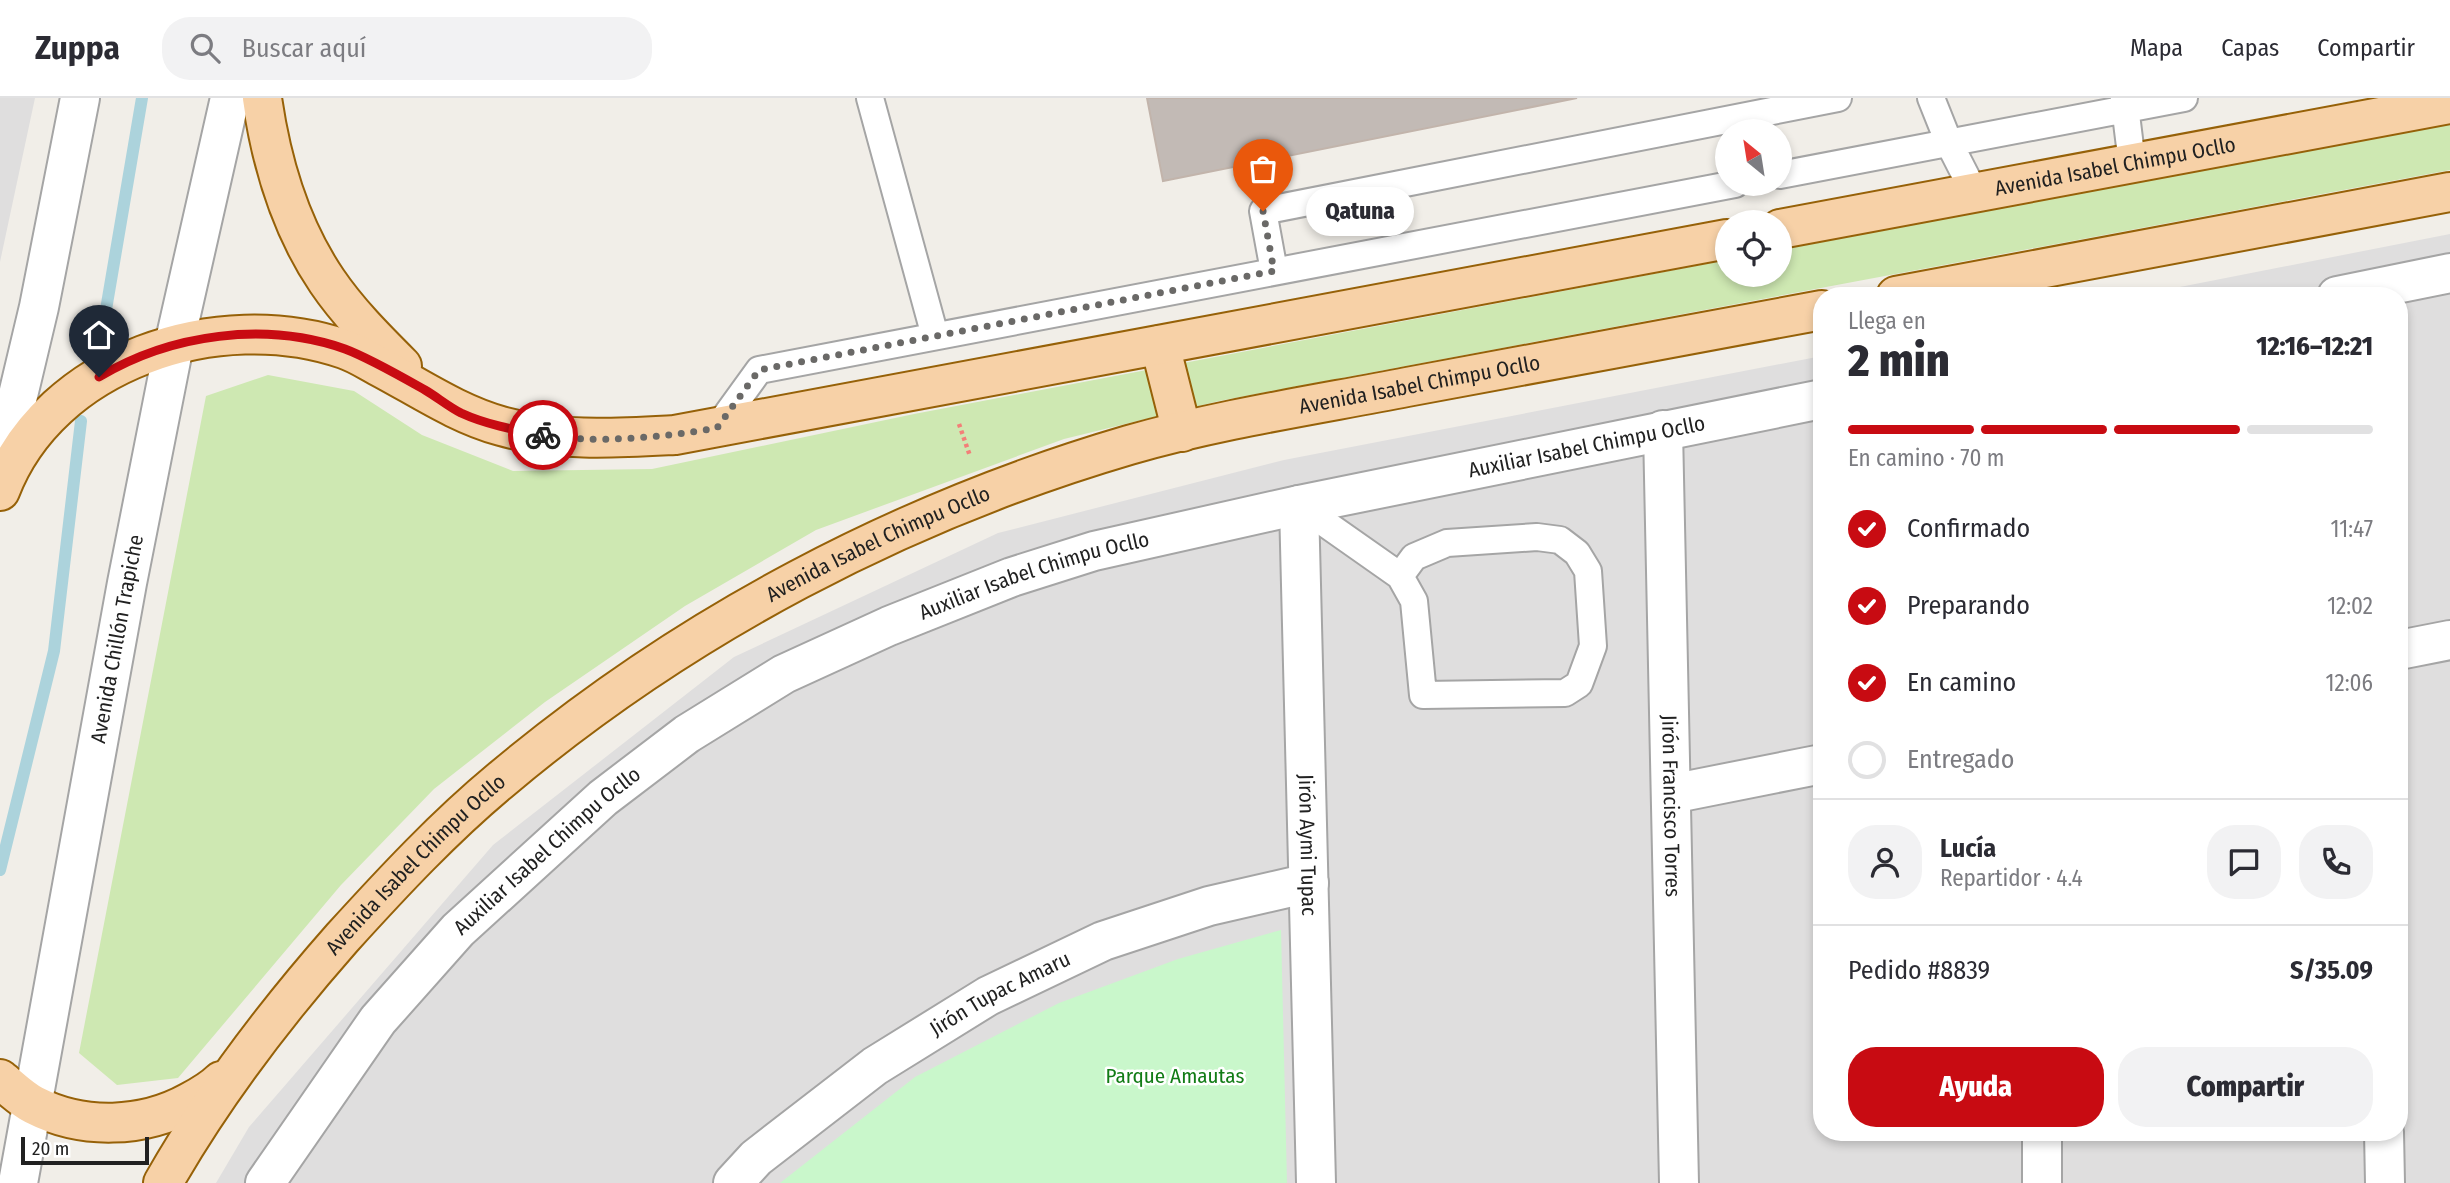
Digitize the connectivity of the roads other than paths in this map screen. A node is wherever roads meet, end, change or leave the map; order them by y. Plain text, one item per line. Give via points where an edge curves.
1 (80, 98) edge
2 (230, 98) edge
3 (262, 98) edge
4 (870, 98) edge
5 (1838, 98) edge
6 (1931, 98) edge
7 (2184, 98) edge
8 (2125, 104) edge
9 (2450, 104) edge
10 (1949, 143) junction
11 (2132, 163) junction
12 (1792, 173) edge
13 (1715, 188) edge
14 (1974, 192) junction
15 (2450, 192) edge
16 (1792, 227) edge
17 (1715, 241) edge
18 (1274, 271) junction
19 (2450, 273) edge
20 (1944, 287) edge
21 (2381, 287) edge
22 (1813, 312) edge
23 (935, 336) junction
24 (174, 345) junction
25 (1160, 345) junction
26 (425, 390) junction
27 (1813, 401) edge
28 (717, 428) junction
29 (1663, 430) junction
30 (1182, 432) junction
31 (0, 471) edge
32 (0, 491) edge
33 (1300, 505) junction
34 (1400, 576) junction
35 (2450, 640) edge
36 (2408, 648) edge
37 (1813, 766) edge
38 (1671, 794) junction
39 (1309, 883) junction
40 (246, 1054) junction
41 (0, 1079) edge
42 (33, 1105) junction
43 (2042, 1141) edge
44 (2384, 1141) edge
45 (18, 1183) edge
46 (163, 1183) edge
47 (265, 1183) edge
48 (733, 1183) edge
49 (1316, 1183) edge
50 (1679, 1183) edge
51 (2042, 1183) edge
52 (2385, 1183) edge

1 - 31 street via 40,307
2 - 24 street, Avenida Chillón Trapiche
3 - 26 main road via 278,172 299,232 327,281 358,320
4 - 23 lane
5 - 18 lane via 1263,211
6 - 10 lane
7 - 8 lane
8 - 10 lane
8 - 11 lane
9 - 11 main road, Avenida Isabel Chimpu Ocllo
10 - 12 lane
10 - 14 lane
11 - 14 main road, Avenida Isabel Chimpu Ocllo
13 - 18 lane
14 - 16 main road, Avenida Isabel Chimpu Ocllo
15 - 20 main road
17 - 25 main road
18 - 23 lane
19 - 21 street
22 - 30 main road, Avenida Isabel Chimpu Ocllo
23 - 28 lane via 759,370
24 - 26 main road via 265,333 306,338 346,349
24 - 32 main road via 122,363 75,390 36,428 6,473
24 - 42 street, Avenida Chillón Trapiche
25 - 28 main road
25 - 30 main road
26 - 28 main road via 461,413 549,436 611,439
27 - 29 street, Auxiliar Isabel Chimpu Ocllo
29 - 33 street, Auxiliar Isabel Chimpu Ocllo
29 - 38 street, Jirón Francisco Torres
30 - 40 main road, Avenida Isabel Chimpu Ocllo via 1129,445 932,515 736,613 657,664 499,780 371,906
33 - 34 lane
33 - 39 street, Jirón Aymi Tupac
33 - 47 street, Auxiliar Isabel Chimpu Ocllo via 1094,551 1012,577 784,674 687,734 603,798 458,930 378,1020
34 - 34 lane via 1414,601 1423,695 1565,693 1579,684 1593,646 1588,571 1577,553 1560,540 1538,537 1447,543 1415,557
35 - 36 street
37 - 38 street
38 - 50 street, Jirón Francisco Torres
39 - 48 street, Jirón Tupac Amaru via 1209,906 1103,941 988,996 874,1066 756,1158
39 - 49 street, Jirón Aymi Tupac
40 - 42 main road via 213,1089 171,1112 125,1123 78,1121
40 - 46 main road, Avenida Isabel Chimpu Ocllo
41 - 42 main road
42 - 45 street, Avenida Chillón Trapiche
43 - 51 street
44 - 52 street

